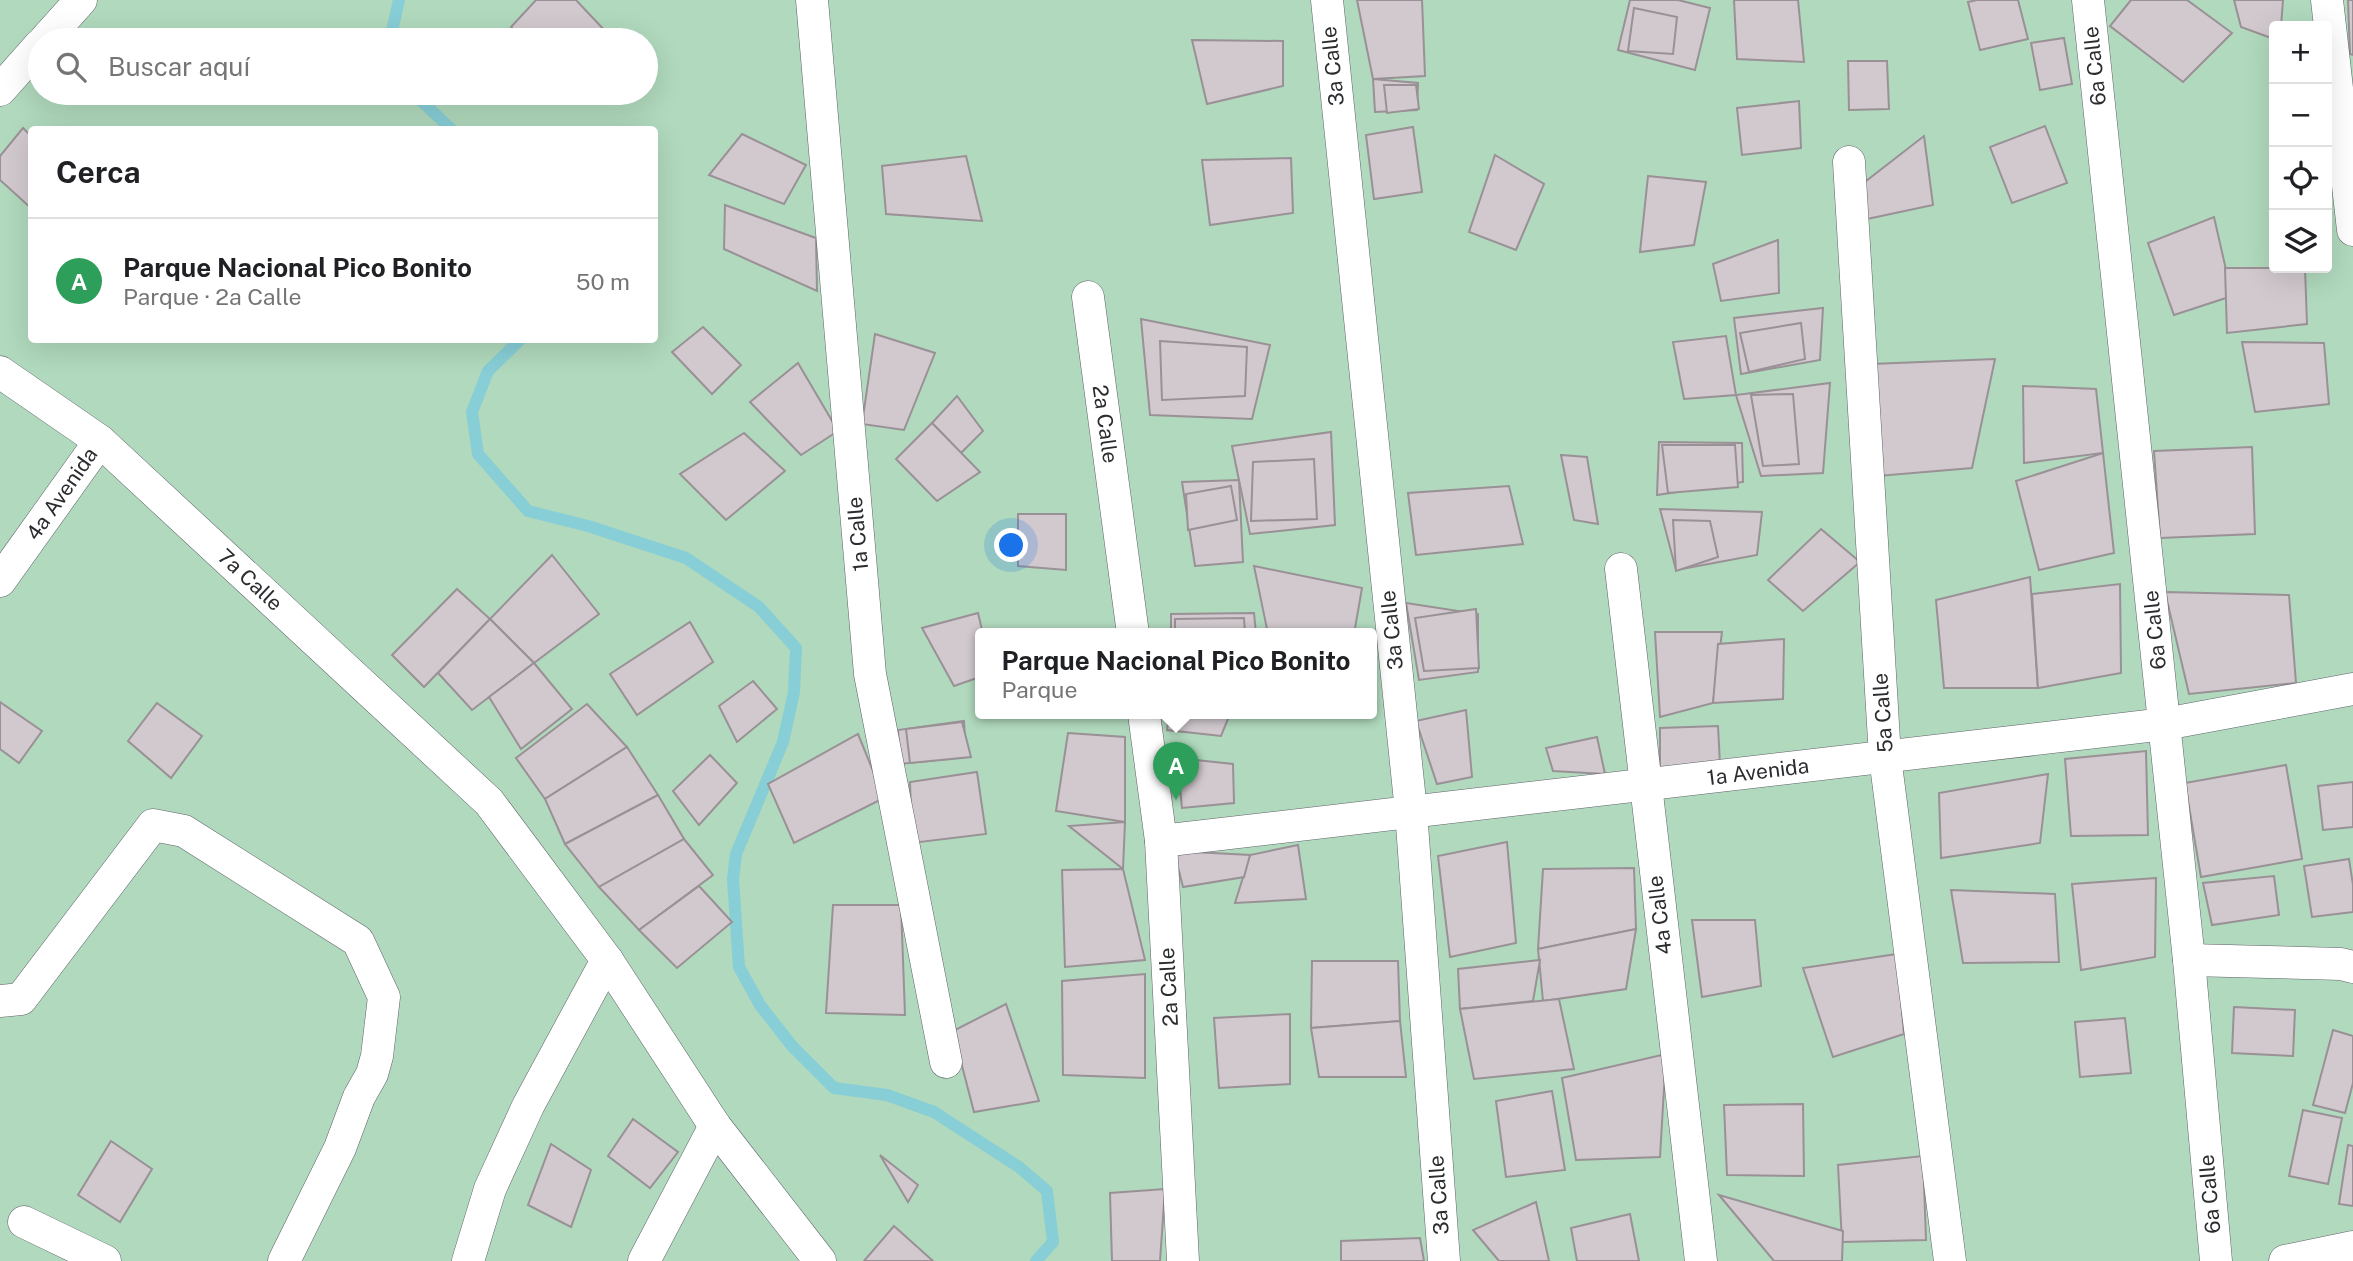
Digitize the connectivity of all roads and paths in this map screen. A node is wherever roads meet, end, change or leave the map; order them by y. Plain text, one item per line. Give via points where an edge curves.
1 (82, 0) edge
2 (812, 0) edge
3 (1327, 0) edge
4 (2088, 0) edge
5 (2327, 0) edge
6 (56, 28) edge
7 (28, 58) edge
8 (0, 90) edge
9 (1849, 162) dead end
10 (2353, 230) edge
11 (1088, 298) dead end
12 (0, 372) edge
13 (100, 441) junction
14 (1621, 569) dead end
15 (0, 581) edge
16 (1132, 628) edge
17 (2353, 689) edge
18 (1145, 719) edge
19 (2165, 724) junction
20 (1885, 757) junction
21 (1644, 785) junction
22 (1411, 811) junction
23 (1161, 841) junction
24 (607, 960) junction
25 (2189, 960) junction
26 (2353, 967) edge
27 (11, 1000) edge
28 (946, 1062) dead end
29 (715, 1126) junction
30 (24, 1222) dead end
31 (2353, 1247) edge
32 (105, 1261) edge
33 (284, 1261) edge
34 (468, 1261) edge
35 (644, 1261) edge
36 (820, 1261) edge
37 (1183, 1261) edge
38 (1444, 1261) edge
39 (1701, 1261) edge
40 (1950, 1261) edge
41 (2216, 1261) edge
42 (2285, 1261) edge

1 - 6 street
2 - 28 street, 1a Calle via 870,674
3 - 22 street, 3a Calle
4 - 19 street, 6a Calle
5 - 10 street
7 - 8 street
9 - 20 street, 5a Calle
11 - 16 street, 2a Calle
12 - 13 street, 7a Calle
13 - 15 street, 4a Avenida
13 - 24 street, 7a Calle via 489,802
14 - 21 street, 4a Calle
17 - 19 street, 1a Avenida
18 - 23 street, 2a Calle
19 - 20 street, 1a Avenida
19 - 25 street, 6a Calle
20 - 21 street, 1a Avenida
20 - 40 street, 5a Calle
21 - 22 street, 1a Avenida
21 - 39 street, 4a Calle
22 - 23 street, 1a Avenida
22 - 38 street, 3a Calle
23 - 37 street, 2a Calle
24 - 29 street, 7a Calle
24 - 34 street via 490,1189
25 - 26 street
25 - 41 street, 6a Calle
27 - 33 street via 153,825 184,831 358,941 384,997 377,1056 340,1148
29 - 35 street
29 - 36 street, 7a Calle
30 - 32 street
31 - 42 street

